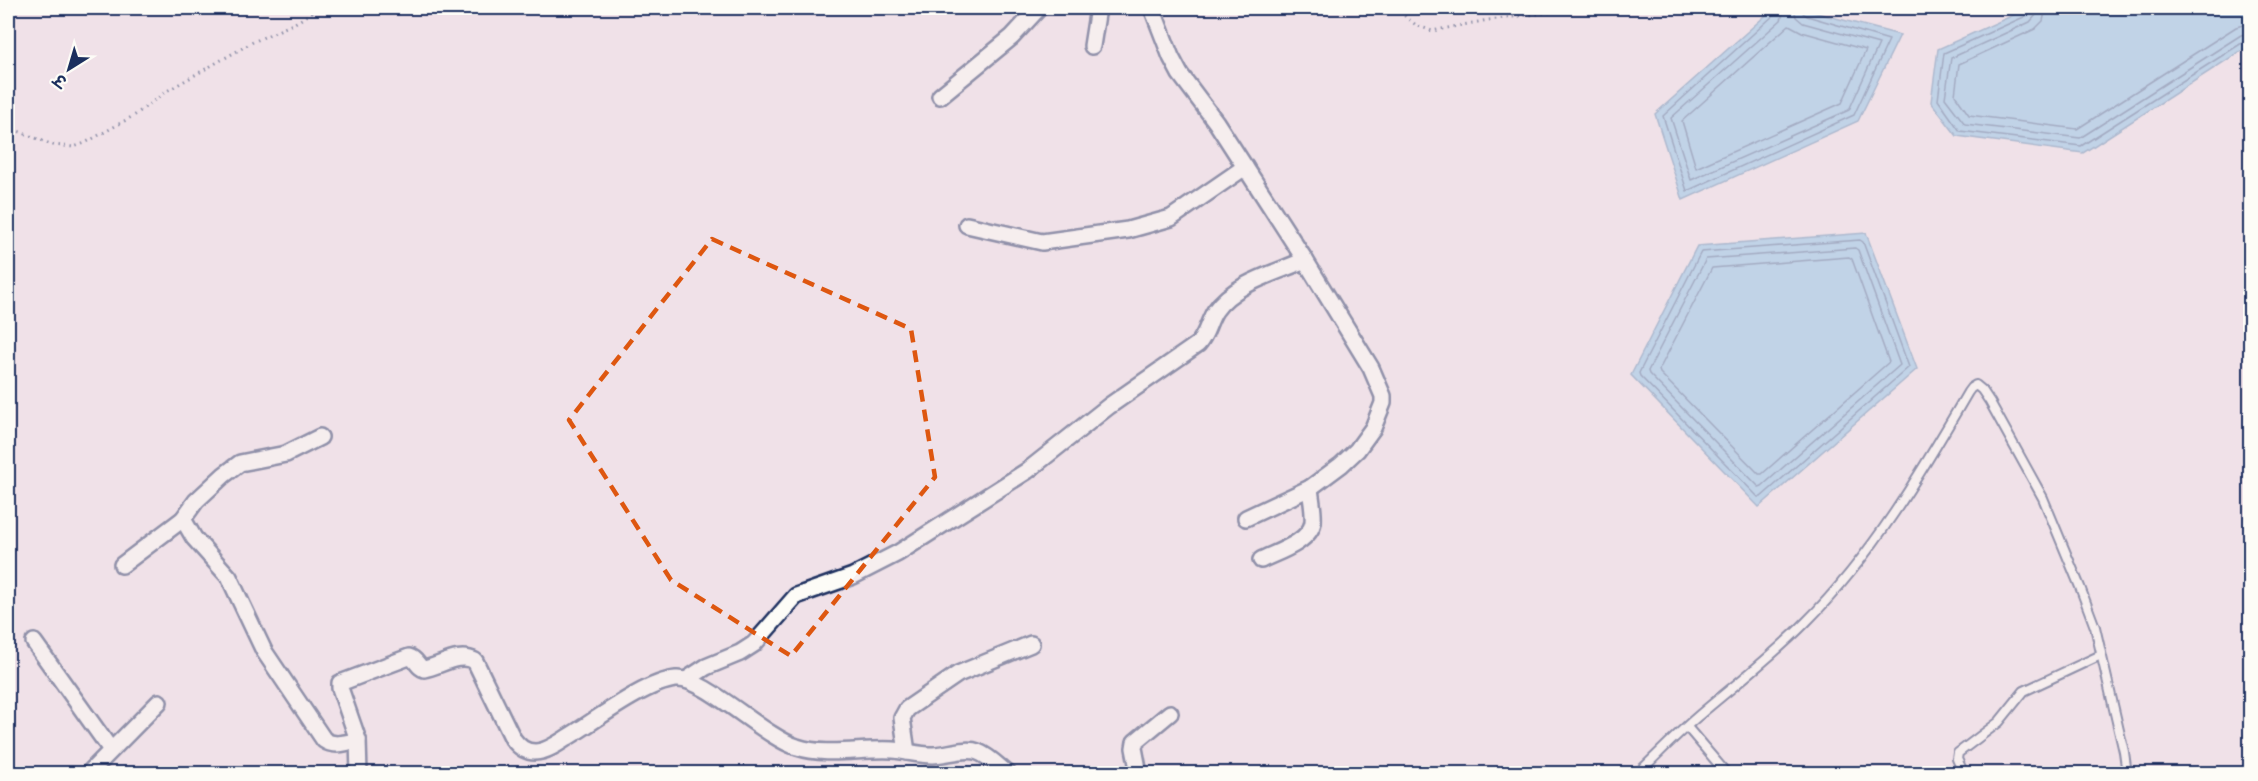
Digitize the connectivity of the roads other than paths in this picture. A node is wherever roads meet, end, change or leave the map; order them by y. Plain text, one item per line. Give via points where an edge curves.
1 (1039, 8) edge
2 (1098, 8) edge
3 (1152, 8) edge
4 (1092, 46) dead end
5 (940, 96) dead end
6 (1245, 167) junction
7 (967, 225) dead end
8 (1305, 260) junction
9 (320, 437) dead end
10 (1310, 488) junction
11 (1246, 518) dead end
12 (183, 519) junction
13 (1261, 560) dead end
14 (122, 565) dead end
15 (34, 642) dead end
16 (1031, 644) dead end
17 (2101, 655) junction
18 (686, 680) junction
19 (159, 702) dead end
20 (1170, 713) dead end
21 (1687, 727) junction
22 (358, 740) junction
23 (111, 750) junction
24 (908, 752) junction
25 (97, 771) edge
26 (359, 774) edge
27 (1008, 774) edge
28 (1139, 774) edge
29 (1637, 774) edge
30 (1727, 774) edge
31 (1964, 774) edge
32 (2127, 774) edge

1 - 5 street via 1012,37
2 - 4 street
3 - 6 street via 1179,74
6 - 7 street via 1171,218 1128,230 1042,242
6 - 8 street
8 - 10 street via 1371,368 1383,396 1373,429 1357,450
8 - 18 street via 1233,293 1214,312 1198,344 1109,406 1027,471 898,553 845,579 796,596 754,644
9 - 12 street via 286,454 240,463 196,501
10 - 11 street
10 - 13 street via 1313,522 1309,531
12 - 14 street
12 - 22 street via 194,538 229,578 264,651 324,740 337,745
15 - 23 street
16 - 24 street via 958,674 907,709 902,718
17 - 21 lane via 2080,587 2043,498 1990,402 1982,390 1973,386 1920,475 1839,586 1807,622
17 - 31 lane via 2024,691 1999,722 1958,753
17 - 32 lane
18 - 22 street via 675,679 642,692 564,739 534,752 520,748 513,739 475,661 454,659 424,669 409,657 340,683
18 - 24 street via 798,748
19 - 23 street
20 - 28 street via 1135,742
21 - 29 lane
21 - 30 lane
22 - 26 street
23 - 25 street
24 - 27 street via 978,752

